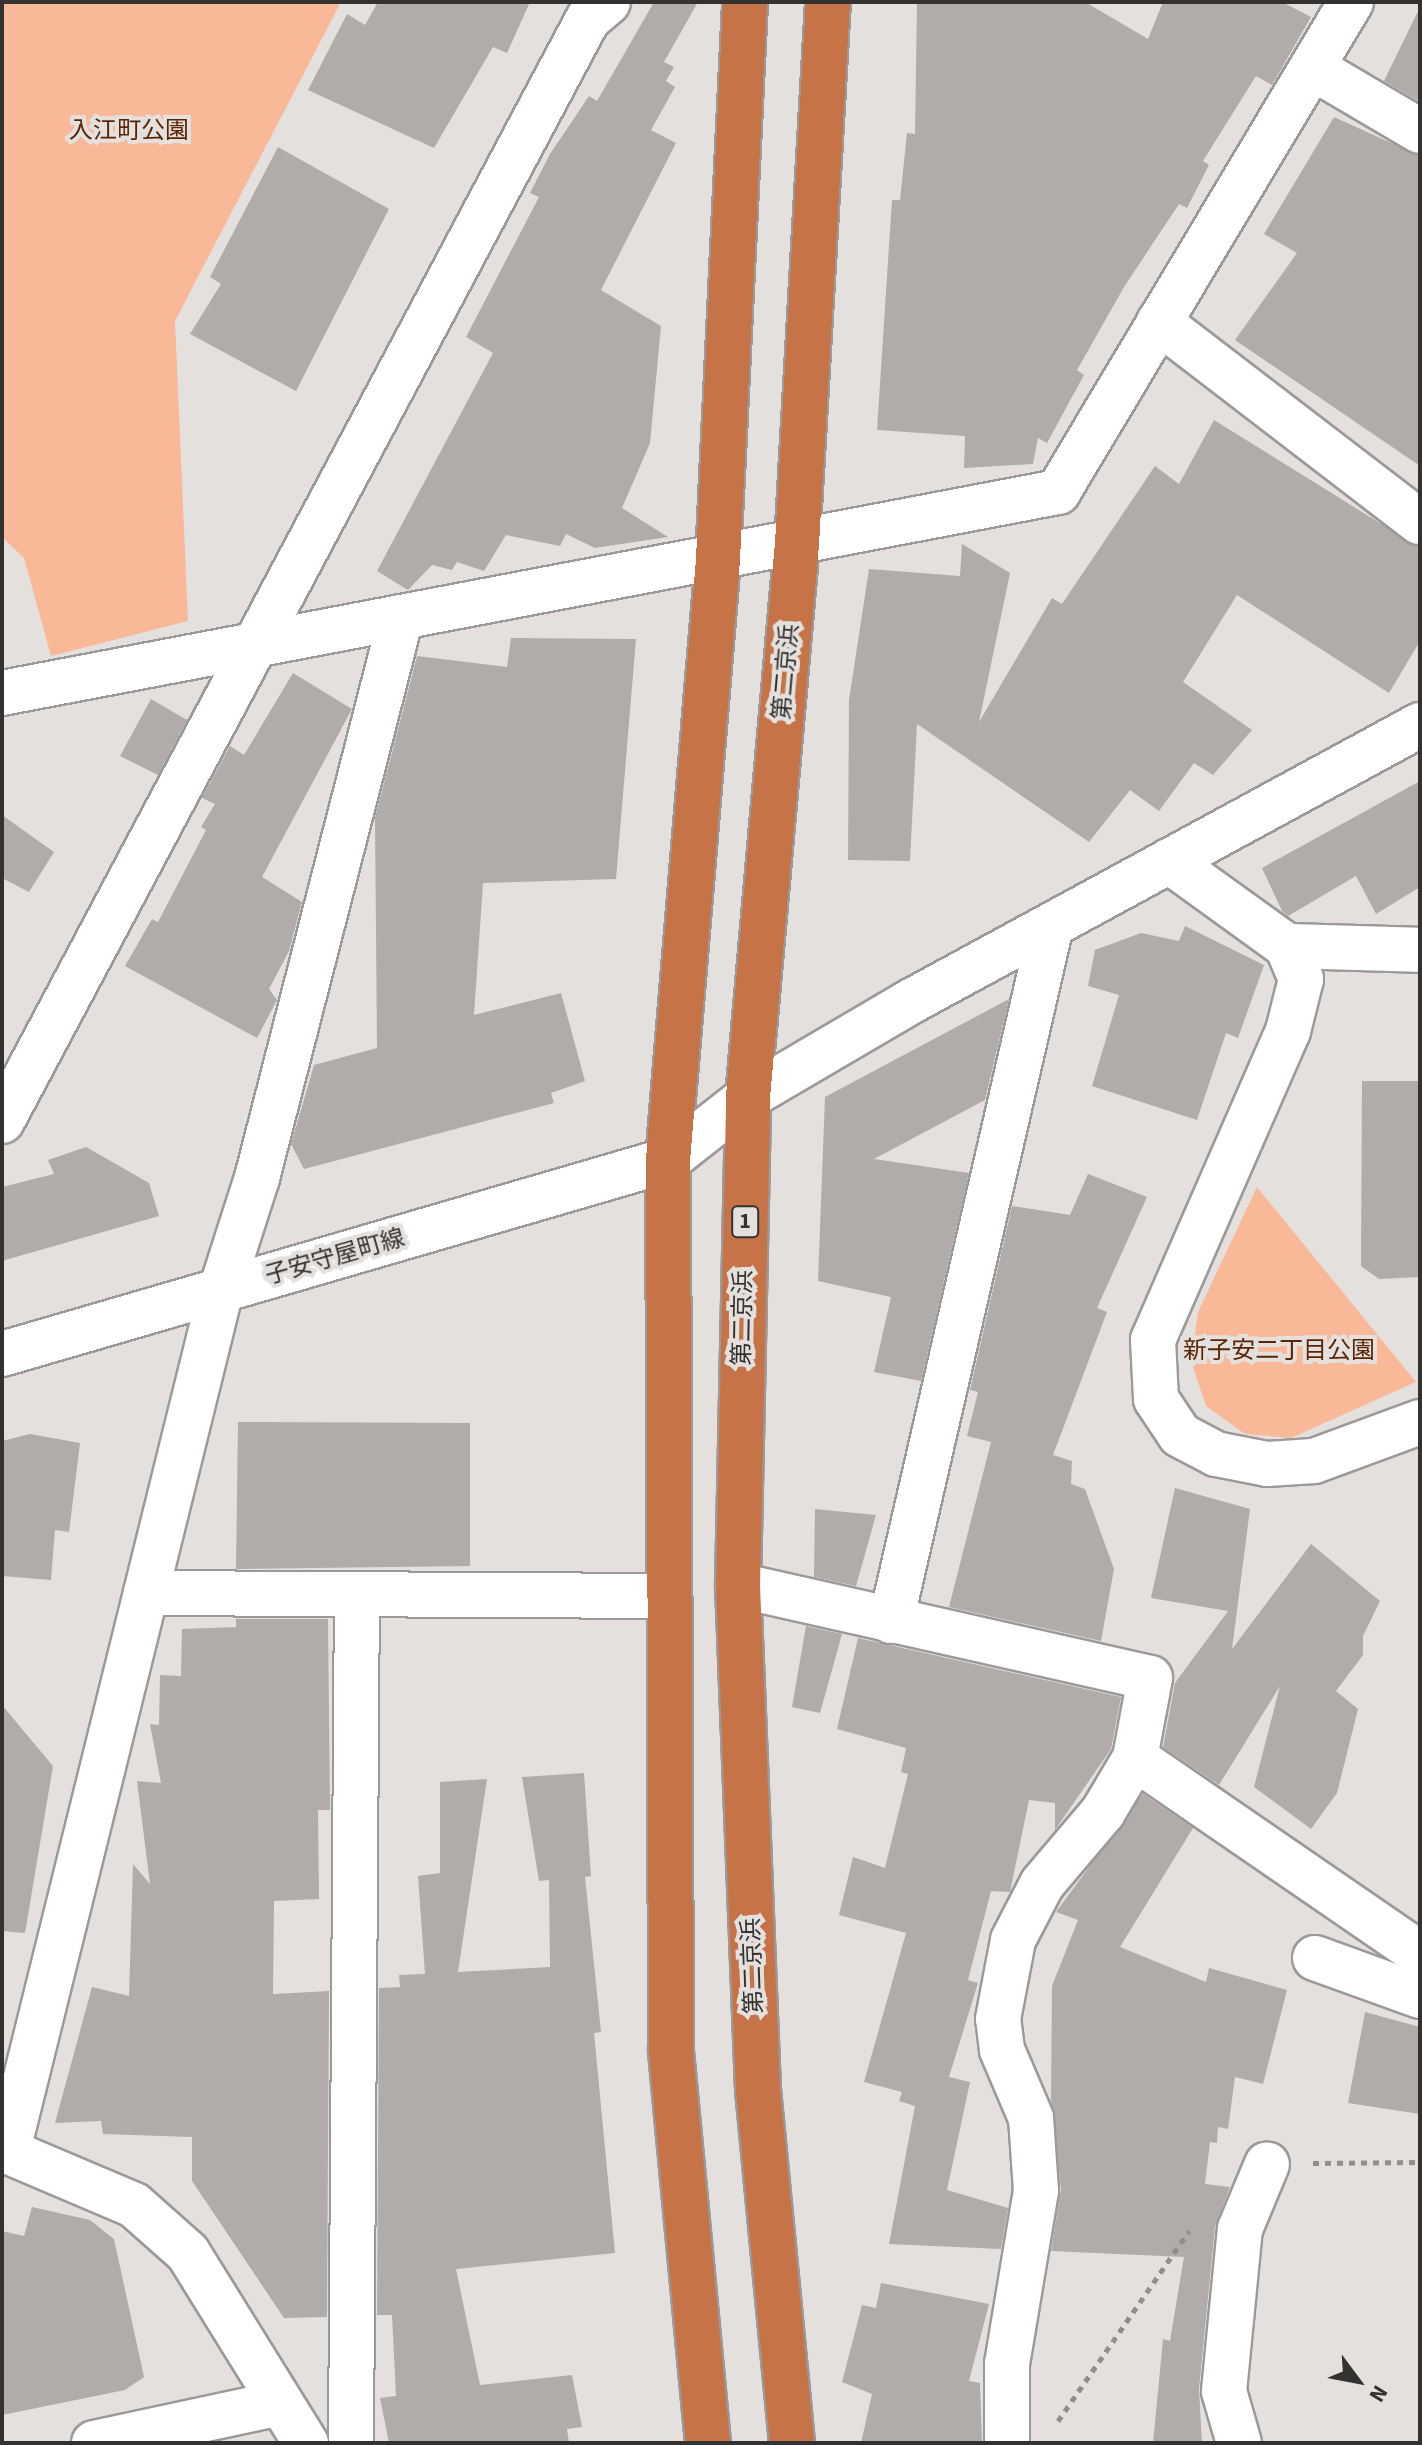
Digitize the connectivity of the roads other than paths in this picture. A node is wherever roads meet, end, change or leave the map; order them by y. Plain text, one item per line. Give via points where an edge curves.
1 (608, 2) edge
2 (745, 2) edge
3 (828, 2) edge
4 (1339, 5) edge
5 (1313, 68) junction
6 (1420, 131) edge
7 (1159, 322) junction
8 (1420, 522) edge
9 (797, 544) junction
10 (718, 559) junction
11 (401, 617) junction
12 (261, 642) junction
13 (2, 693) edge
14 (1420, 725) edge
15 (1169, 861) junction
16 (1051, 926) junction
17 (1287, 946) junction
18 (1420, 950) edge
19 (748, 1097) junction
20 (2, 1121) edge
21 (668, 1160) junction
22 (221, 1290) junction
23 (2, 1354) edge
24 (1420, 1422) edge
25 (738, 1585) junction
26 (146, 1593) junction
27 (357, 1594) junction
28 (669, 1596) junction
29 (891, 1621) junction
30 (1135, 1758) junction
31 (1420, 1954) edge
32 (1315, 1958) dead end
33 (1420, 1996) edge
34 (5, 2149) edge
35 (1267, 2164) dead end
36 (276, 2404) junction
37 (94, 2443) edge
38 (306, 2443) edge
39 (351, 2443) edge
40 (708, 2443) edge
41 (792, 2443) edge
42 (1007, 2443) edge
43 (1239, 2443) edge

1 - 12 street via 588,19
2 - 10 highway
3 - 9 highway, 第二京浜 / 1
4 - 5 street
5 - 6 street
5 - 7 street
7 - 8 street
7 - 9 street via 1058,492
9 - 10 street
9 - 19 highway, 第二京浜 / 1
10 - 11 street
10 - 21 highway
11 - 12 street
11 - 22 street via 257,1178
12 - 13 street
12 - 20 street
14 - 15 street
15 - 16 street
15 - 17 street
16 - 19 street
16 - 29 street
17 - 18 street
17 - 24 street via 1301,979 1288,1031 1153,1340 1156,1399 1180,1435 1216,1454 1267,1464 1314,1461
19 - 21 street
19 - 25 highway, 第二京浜 / 1
21 - 22 street, 子安守屋町線
21 - 28 highway
22 - 23 street, 子安守屋町線
22 - 26 street
25 - 29 street
25 - 41 highway, 第二京浜 / 1 via 758,2090
26 - 27 street
26 - 34 street
27 - 28 street
27 - 39 street
28 - 40 highway via 671,2049
29 - 30 street via 1150,1678
30 - 31 street
30 - 42 street via 1103,1812 1042,1884 1013,1940 998,2019 1002,2050 1031,2118 1036,2191 1007,2364
32 - 33 street
34 - 36 street via 134,2205 188,2253
35 - 43 street via 1240,2229 1224,2391
36 - 37 street
36 - 38 street

